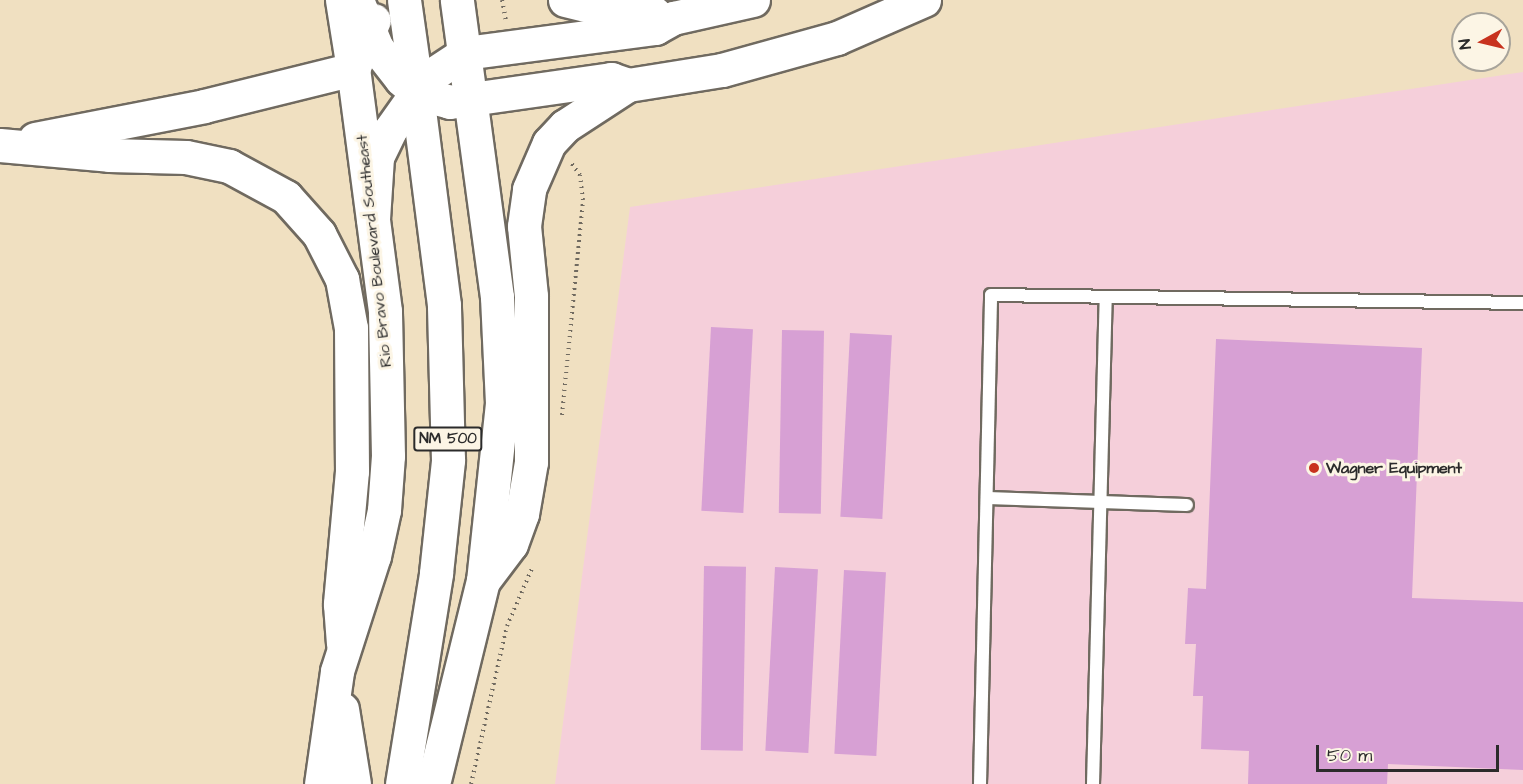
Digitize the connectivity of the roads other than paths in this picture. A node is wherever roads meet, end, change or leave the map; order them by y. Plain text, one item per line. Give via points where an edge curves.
1 (342, 0) edge
2 (357, 0) edge
3 (380, 0) edge
4 (404, 0) edge
5 (458, 0) edge
6 (565, 0) edge
7 (753, 0) edge
8 (924, 0) edge
9 (673, 18) junction
10 (369, 32) junction
11 (465, 52) junction
12 (353, 69) junction
13 (628, 85) junction
14 (417, 93) junction
15 (471, 99) junction
16 (5, 145) edge
17 (373, 219) junction
18 (1106, 297) junction
19 (1523, 303) edge
20 (987, 498) junction
21 (1101, 502) junction
22 (1187, 505) dead end
23 (483, 581) junction
24 (340, 658) junction
25 (321, 784) edge
26 (354, 784) edge
27 (402, 784) edge
28 (433, 784) edge
29 (980, 784) edge
30 (1093, 784) edge

1 - 12 main road, Rio Bravo Boulevard Southeast / NM 500
2 - 10 main road
3 - 10 main road
4 - 14 main road, NM 500
5 - 11 main road
6 - 9 main road via 610,11
7 - 9 main road
8 - 13 main road via 804,50 722,70
9 - 11 main road via 655,28
10 - 12 main road
10 - 14 main road via 390,66
11 - 14 main road via 427,78
11 - 15 main road
12 - 16 main road via 204,106
12 - 17 main road, Rio Bravo Boulevard Southeast / NM 500
13 - 15 main road via 611,79
13 - 23 main road via 565,126 549,143 529,189 524,226 531,296 531,462 522,514 511,544
14 - 15 main road via 450,102
14 - 17 main road via 390,130 377,157
14 - 27 main road, NM 500 via 444,305 448,460 436,573
15 - 23 main road via 500,343 498,461
16 - 24 main road via 109,155 186,157 229,166 286,197 320,234 342,279 351,328 352,471 340,604
17 - 24 main road, Rio Bravo Boulevard Southeast / NM 500 via 388,357 384,510 374,556
18 - 19 lane
18 - 20 lane via 991,295
18 - 21 lane
20 - 21 lane
20 - 29 lane
21 - 22 lane
21 - 30 lane
23 - 28 main road
24 - 25 main road, Rio Bravo Boulevard Southeast / NM 500
24 - 26 main road

